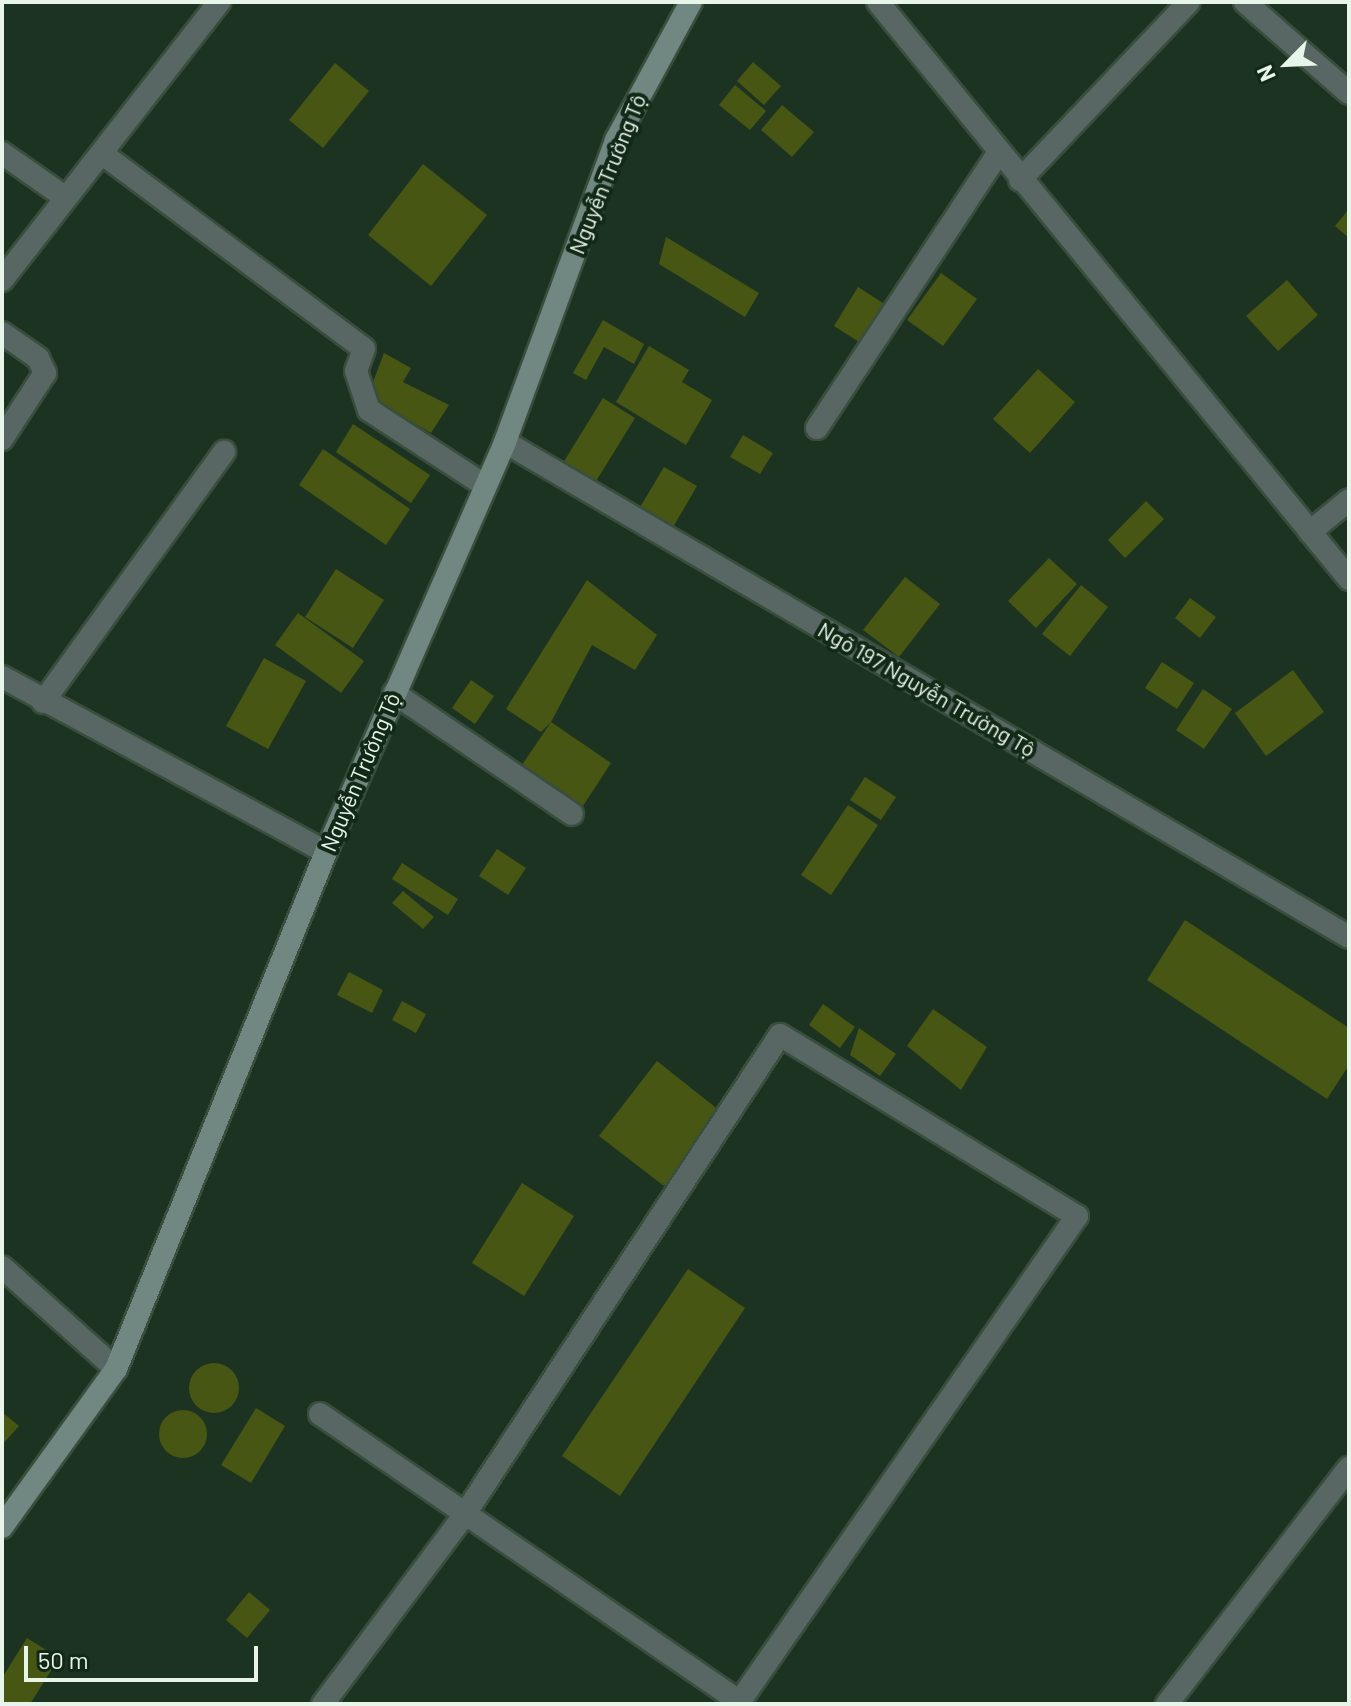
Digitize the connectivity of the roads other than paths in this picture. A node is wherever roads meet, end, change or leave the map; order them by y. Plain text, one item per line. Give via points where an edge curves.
1 (219, 2) edge
2 (691, 2) edge
3 (878, 2) edge
4 (1189, 2) edge
5 (1245, 2) edge
6 (1349, 93) edge
7 (2, 153) edge
8 (998, 154) junction
9 (104, 155) junction
10 (1020, 180) junction
11 (66, 198) junction
12 (2, 280) edge
13 (2, 333) edge
14 (817, 428) dead end
15 (2, 439) edge
16 (505, 442) junction
17 (224, 452) dead end
18 (484, 485) junction
19 (1349, 500) edge
20 (1310, 532) junction
21 (1349, 579) edge
22 (2, 677) edge
23 (394, 693) junction
24 (43, 702) junction
25 (572, 814) dead end
26 (326, 852) junction
27 (1349, 937) edge
28 (2, 1267) edge
29 (116, 1369) junction
30 (320, 1414) dead end
31 (1349, 1468) edge
32 (465, 1514) junction
33 (2, 1527) edge
34 (739, 1703) edge
35 (323, 1704) edge
36 (1167, 1704) edge

1 - 9 street
2 - 16 main road, Nguyễn Trường Tộ via 616,140
3 - 8 street
4 - 10 street
5 - 6 street
7 - 11 street
8 - 10 street
8 - 14 street
9 - 11 street
9 - 18 street via 364,349 356,371 369,410
10 - 20 street
11 - 12 street
13 - 15 street via 38,358 45,373
16 - 18 main road, Nguyễn Trường Tộ
16 - 27 street, Ngõ 197 Nguyễn Trường Tộ
17 - 24 street
18 - 23 main road, Nguyễn Trường Tộ
19 - 20 street
20 - 21 street
22 - 24 street
23 - 25 street
23 - 26 main road, Nguyễn Trường Tộ
24 - 26 street
26 - 29 main road, Nguyễn Trường Tộ
28 - 29 street
29 - 33 main road, Nguyễn Trường Tộ
30 - 32 street
31 - 36 street
32 - 34 street
32 - 34 street via 780,1035 1077,1216
32 - 35 street

